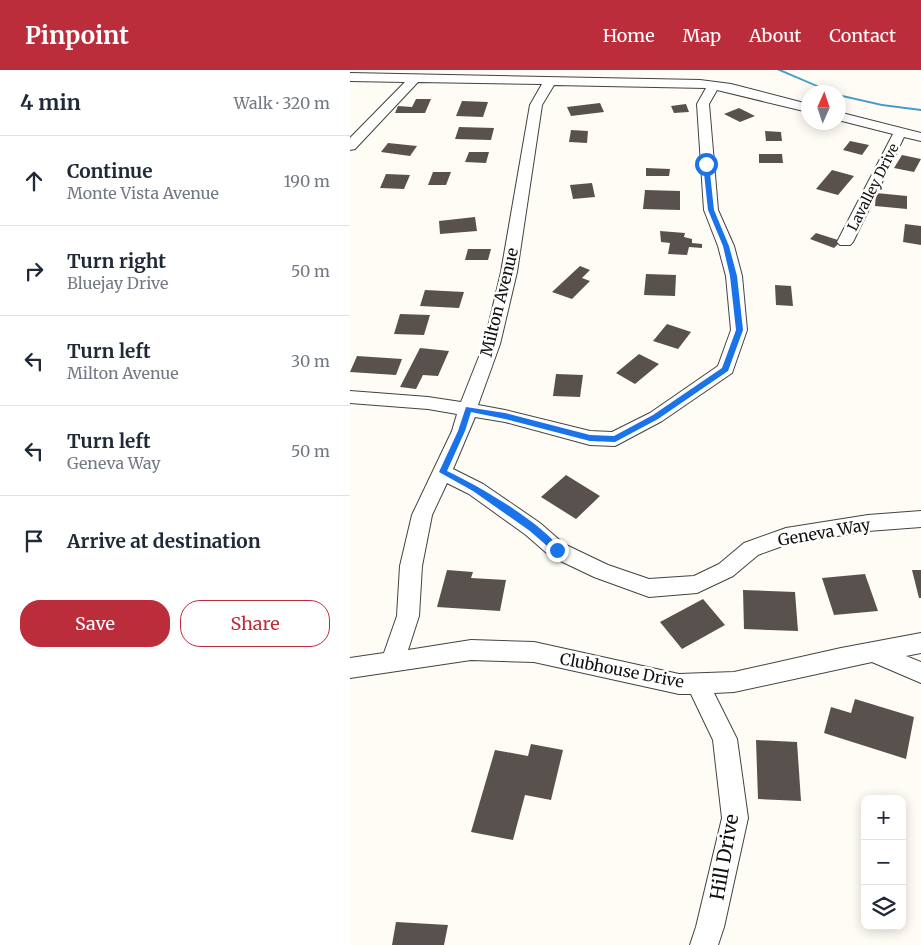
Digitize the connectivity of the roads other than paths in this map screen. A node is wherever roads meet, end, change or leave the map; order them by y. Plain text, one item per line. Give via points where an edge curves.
1 (350, 76) edge
2 (415, 78) junction
3 (550, 82) junction
4 (713, 86) junction
5 (801, 106) edge
6 (846, 118) edge
7 (900, 132) junction
8 (921, 137) edge
9 (350, 146) edge
10 (845, 242) dead end
11 (350, 397) edge
12 (468, 409) junction
13 (442, 472) junction
14 (921, 519) edge
15 (921, 643) edge
16 (874, 652) junction
17 (392, 662) junction
18 (350, 668) edge
19 (921, 674) edge
20 (698, 684) junction
21 (704, 945) edge

1 - 2 street
2 - 3 street
2 - 9 street
3 - 4 street via 652,82
3 - 12 street, Milton Avenue via 536,105 509,272 492,344
4 - 5 street
4 - 12 street via 703,104 711,210 734,276 739,330 726,369 656,417 615,439 590,438
6 - 7 street
7 - 8 street
7 - 10 street, Lavalley Drive
11 - 12 street
12 - 13 street, Milton Avenue via 462,431
13 - 14 street, Geneva Way via 476,489 557,550 601,571 649,588 697,584 726,570 751,549 786,536 868,523
13 - 17 street, Milton Avenue via 422,515 411,566 408,616
15 - 16 street, Clubhouse Drive
16 - 19 street
16 - 20 street, Clubhouse Drive via 734,682
17 - 18 street, Clubhouse Drive
17 - 20 street, Clubhouse Drive via 471,650 534,652 679,684
20 - 21 street, Hill Drive via 725,739 735,818

